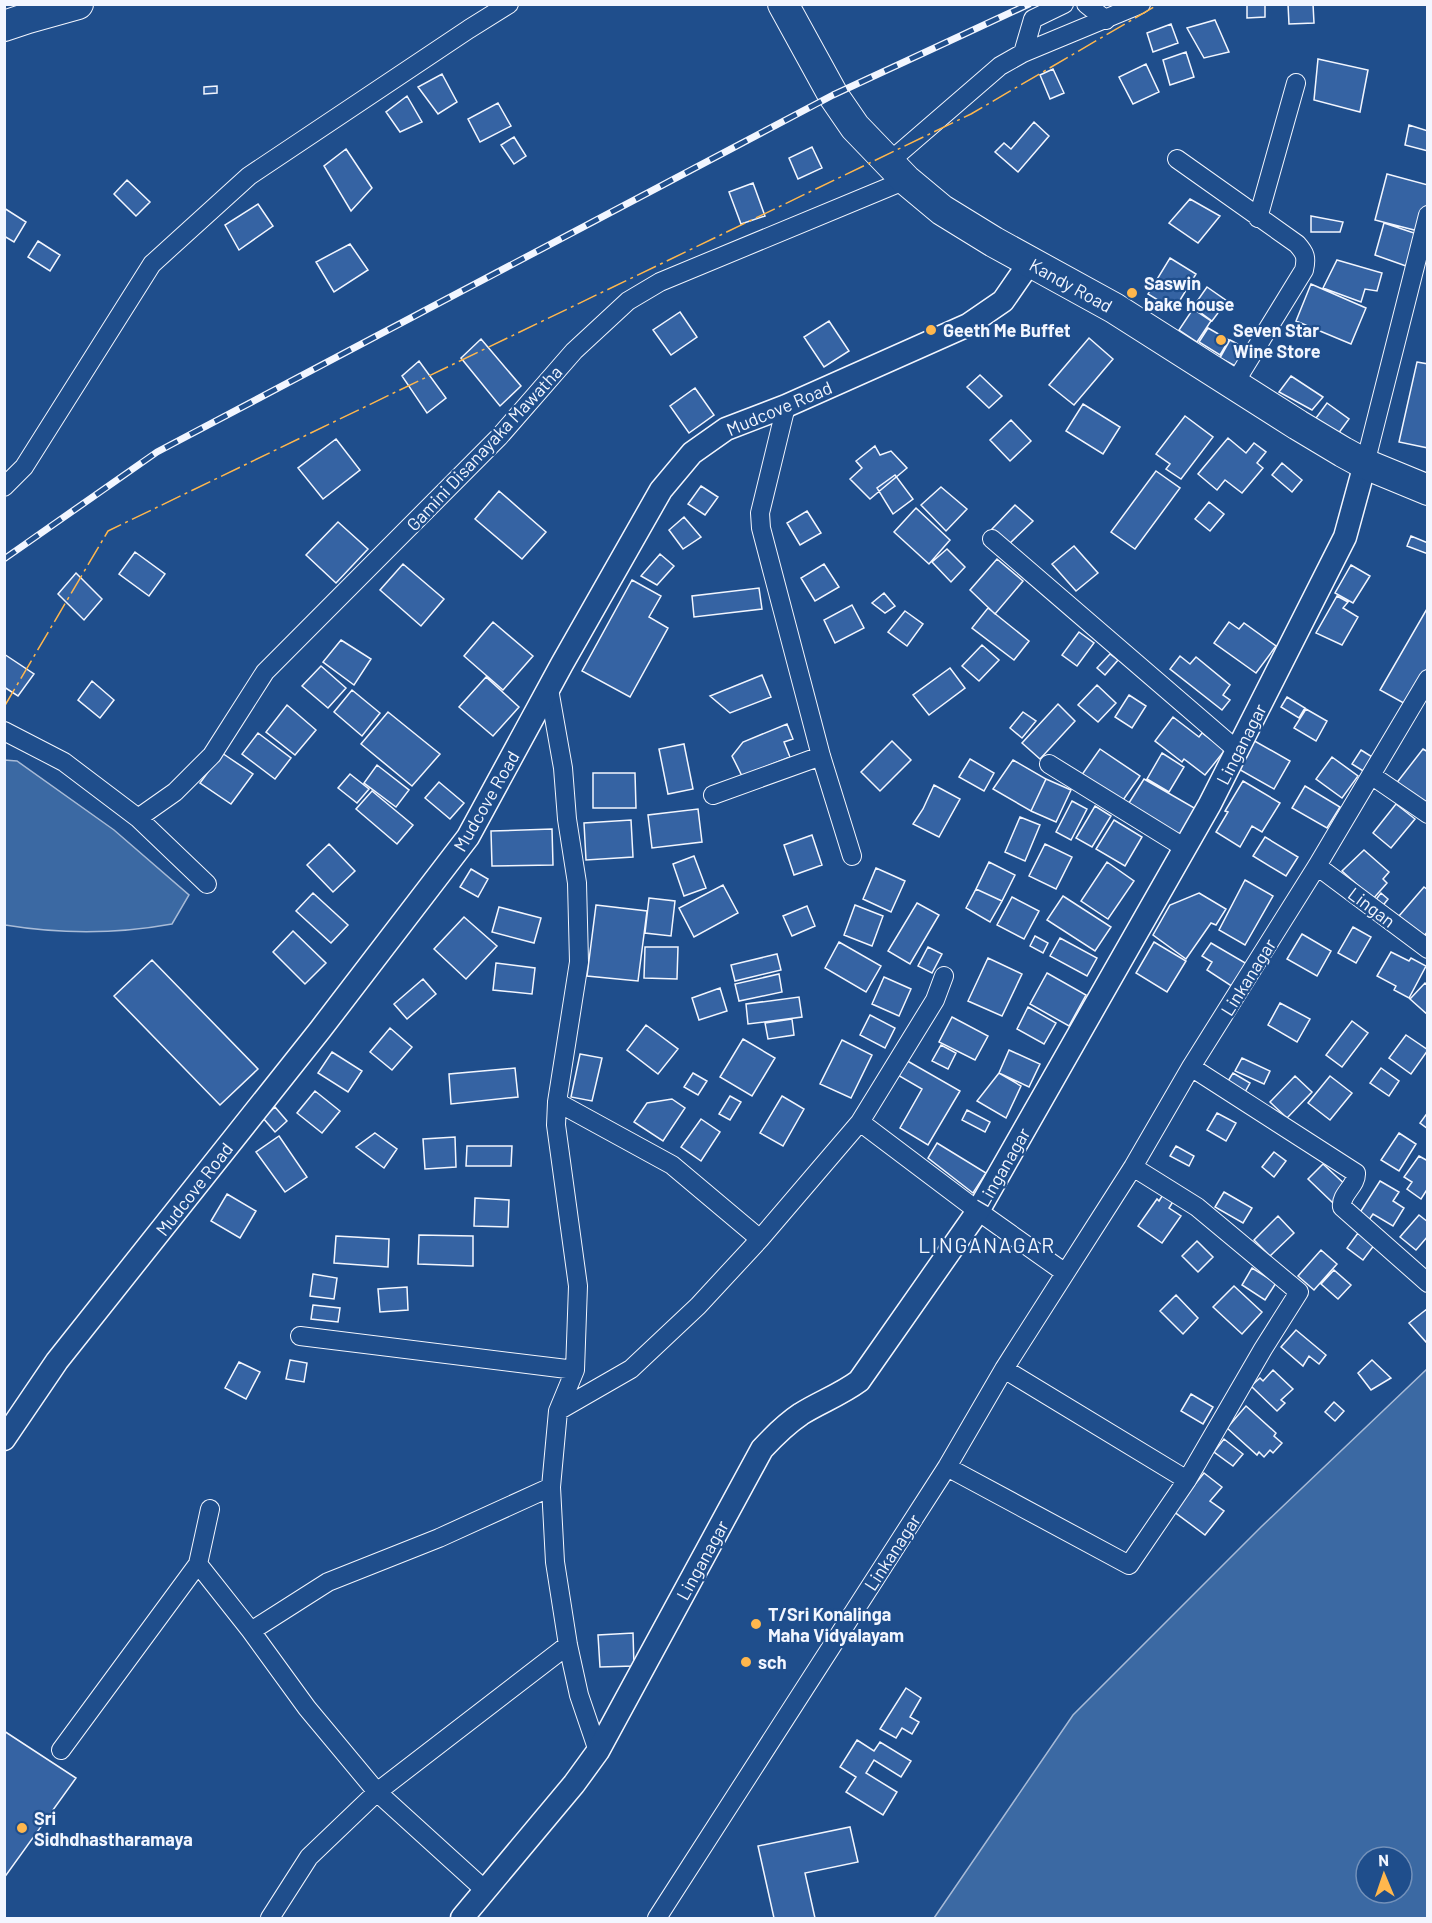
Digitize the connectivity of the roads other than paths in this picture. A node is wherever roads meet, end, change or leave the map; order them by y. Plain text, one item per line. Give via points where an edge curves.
1 (78, 4) edge
2 (509, 4) edge
3 (783, 4) edge
4 (1065, 4) edge
5 (1086, 4) edge
6 (1141, 4) edge
7 (1106, 20) junction
8 (4, 26) edge
9 (1023, 53) junction
10 (1296, 83) dead end
11 (1177, 159) dead end
12 (897, 171) junction
13 (1428, 215) edge
14 (1258, 218) junction
15 (1030, 262) junction
16 (1234, 384) junction
17 (786, 406) junction
18 (1365, 464) junction
19 (4, 487) edge
20 (1428, 490) edge
21 (992, 539) dead end
22 (1428, 679) edge
23 (549, 689) junction
24 (4, 731) edge
25 (1238, 751) junction
26 (821, 756) junction
27 (1048, 764) dead end
28 (1371, 775) junction
29 (713, 795) dead end
30 (1428, 814) edge
31 (138, 818) junction
32 (1185, 848) junction
33 (852, 856) dead end
34 (1317, 866) junction
35 (207, 884) dead end
36 (1428, 949) edge
37 (944, 976) dead end
38 (1191, 1067) junction
39 (556, 1102) junction
40 (860, 1122) junction
41 (1133, 1167) junction
42 (978, 1211) junction
43 (760, 1239) junction
44 (1064, 1272) junction
45 (1428, 1283) edge
46 (300, 1336) dead end
47 (1004, 1369) junction
48 (575, 1370) junction
49 (558, 1412) junction
50 (4, 1439) edge
51 (947, 1467) junction
52 (1187, 1480) junction
53 (551, 1487) junction
54 (210, 1509) dead end
55 (198, 1564) junction
56 (251, 1630) junction
57 (568, 1645) junction
58 (61, 1750) dead end
59 (598, 1750) junction
60 (377, 1792) junction
61 (486, 1891) junction
62 (270, 1918) edge
63 (462, 1918) edge
64 (657, 1918) edge

1 - 8 highway
2 - 19 street via 249,176 152,264 24,467
3 - 12 highway, Kandy Road via 833,95 855,127
4 - 9 street via 1033,19
5 - 7 street
6 - 7 street, Gamini Disanayaka Mawatha
7 - 9 street, Gamini Disanayaka Mawatha
9 - 12 street, Gamini Disanayaka Mawatha via 1000,66
10 - 14 street
11 - 14 street
12 - 15 highway, Kandy Road via 957,220
12 - 31 street, Gamini Disanayaka Mawatha via 660,282 628,301 574,351 499,437 265,672 212,755 175,792
13 - 18 street
14 - 16 street via 1297,244 1306,260 1304,270
15 - 16 highway, Kandy Road via 1114,308
15 - 17 street, Mudcove Road via 1003,301 968,326
16 - 18 highway, Kandy Road
17 - 23 street, Mudcove Road via 726,429 692,453 661,490
17 - 26 street via 760,513 761,528
18 - 20 highway, Kandy Road
18 - 25 street, Linganagar via 1345,537
21 - 25 street
22 - 28 street, Linkanagar
23 - 39 street via 577,883 579,962
23 - 50 street, Mudcove Road via 468,837 57,1361
24 - 31 street via 64,762
25 - 32 street, Linganagar
26 - 29 street
26 - 33 street
27 - 32 street
28 - 30 street
28 - 34 street, Linkanagar
31 - 35 street
32 - 42 street, Linganagar
34 - 36 street, Lingan
34 - 38 street, Linkanagar
37 - 40 street via 935,1000
38 - 41 street, Linkanagar
38 - 45 street via 1356,1173 1341,1201 1342,1208
39 - 43 street via 672,1166
39 - 48 street via 578,1286
40 - 42 street
40 - 43 street
41 - 44 street, Linkanagar
41 - 52 street via 1197,1207 1299,1292
42 - 44 street
42 - 59 street, Linganagar via 859,1381 801,1414 762,1449
43 - 49 street via 698,1306 631,1369
44 - 47 street, Linkanagar
46 - 48 street
47 - 51 street, Linkanagar
47 - 52 street
48 - 49 street
49 - 53 street
51 - 52 street via 1129,1564
51 - 64 street, Linkanagar
53 - 56 street via 439,1538 328,1582
53 - 57 street via 555,1562
54 - 55 street
55 - 56 street
55 - 58 street
56 - 60 street via 307,1708
57 - 59 street via 579,1695
57 - 60 street
59 - 61 street, Linganagar
60 - 61 street
60 - 62 street via 309,1857
61 - 63 street, Linganagar

